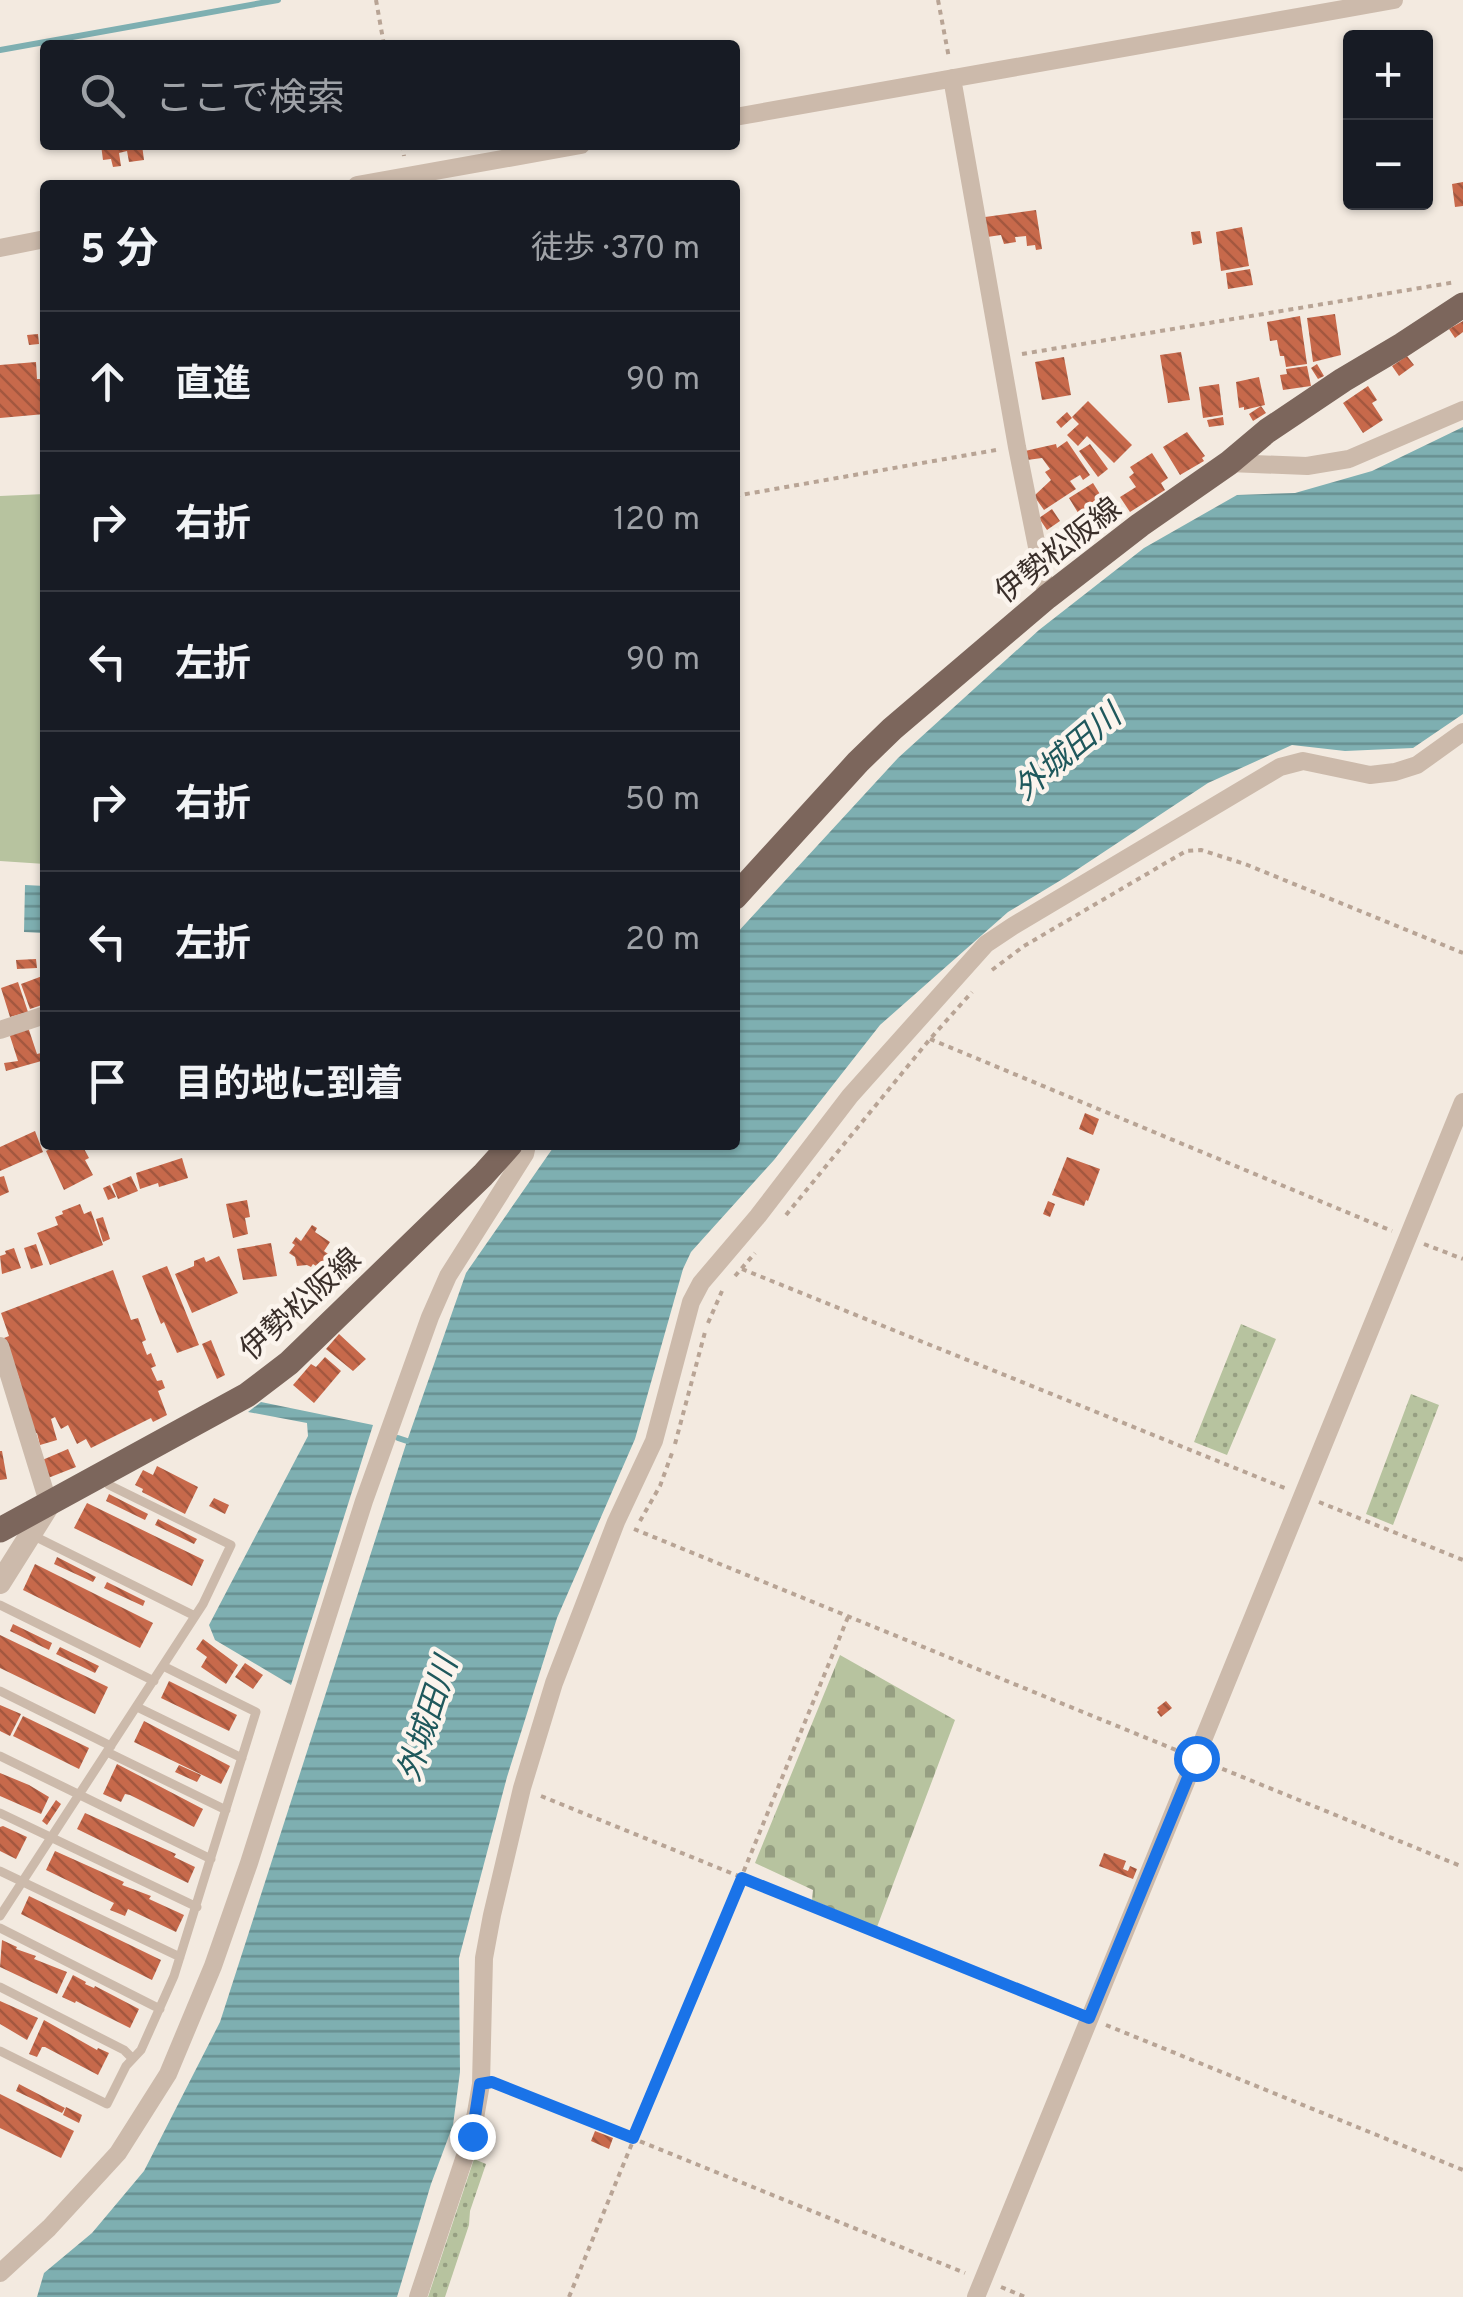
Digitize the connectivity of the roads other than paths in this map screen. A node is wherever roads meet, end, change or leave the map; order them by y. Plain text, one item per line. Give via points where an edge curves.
1 (1394, 0) edge
2 (952, 78) junction
3 (740, 116) edge
4 (553, 150) edge
5 (386, 180) edge
6 (40, 241) edge
7 (0, 248) edge
8 (1463, 305) edge
9 (1463, 410) edge
10 (1230, 463) junction
11 (1048, 597) junction
12 (1463, 732) edge
13 (740, 892) edge
14 (40, 1017) edge
15 (0, 1030) edge
16 (1463, 1102) edge
17 (506, 1150) edge
18 (526, 1150) edge
19 (0, 1346) edge
20 (102, 1476) junction
21 (49, 1505) junction
22 (0, 1530) edge
23 (32, 1535) junction
24 (0, 1583) edge
25 (0, 1605) edge
26 (194, 1616) junction
27 (163, 1666) junction
28 (154, 1681) junction
29 (0, 1692) edge
30 (137, 1707) junction
31 (109, 1749) junction
32 (0, 1756) edge
33 (242, 1758) junction
34 (78, 1794) junction
35 (226, 1810) junction
36 (0, 1813) edge
37 (49, 1838) junction
38 (211, 1859) junction
39 (0, 1871) edge
40 (22, 1881) junction
41 (197, 1907) junction
42 (0, 1916) edge
43 (0, 1928) edge
44 (180, 1958) junction
45 (0, 1987) edge
46 (160, 2010) junction
47 (0, 2051) edge
48 (132, 2058) junction
49 (0, 2273) edge
50 (979, 2288) edge
51 (418, 2297) edge

1 - 2 street
2 - 3 street
2 - 11 street
4 - 5 street
6 - 7 street
8 - 10 main road, 伊勢松阪線 via 1312,400
9 - 10 street via 1350,458 1308,466
10 - 11 main road, 伊勢松阪線
11 - 13 main road, 伊勢松阪線 via 892,729
12 - 51 street via 1395,772 1370,775 1303,760 1280,767 986,944 850,1096 701,1283 654,1441 554,1683 522,1788 484,1958 472,2136
14 - 15 street
16 - 50 street
17 - 20 main road, 伊勢松阪線 via 288,1363 246,1395
18 - 49 street via 430,1317 364,1500 250,1863 168,2074 118,2154
19 - 21 street
20 - 21 main road, 伊勢松阪線
20 - 26 lane via 231,1545
21 - 22 main road, 伊勢松阪線
21 - 23 street
23 - 24 street
23 - 26 lane
25 - 28 lane
26 - 27 lane
27 - 28 lane
27 - 33 lane via 256,1712
28 - 30 lane
29 - 31 lane
30 - 31 lane
30 - 33 lane
31 - 34 lane
31 - 35 lane
32 - 34 lane
33 - 35 lane
34 - 37 lane
34 - 38 lane
35 - 38 lane
36 - 37 lane
37 - 40 lane
37 - 41 lane
38 - 41 lane
39 - 40 lane
40 - 42 lane
40 - 44 lane
41 - 44 lane
43 - 46 lane
44 - 46 lane
45 - 48 lane
46 - 48 lane
47 - 48 lane via 107,2104

